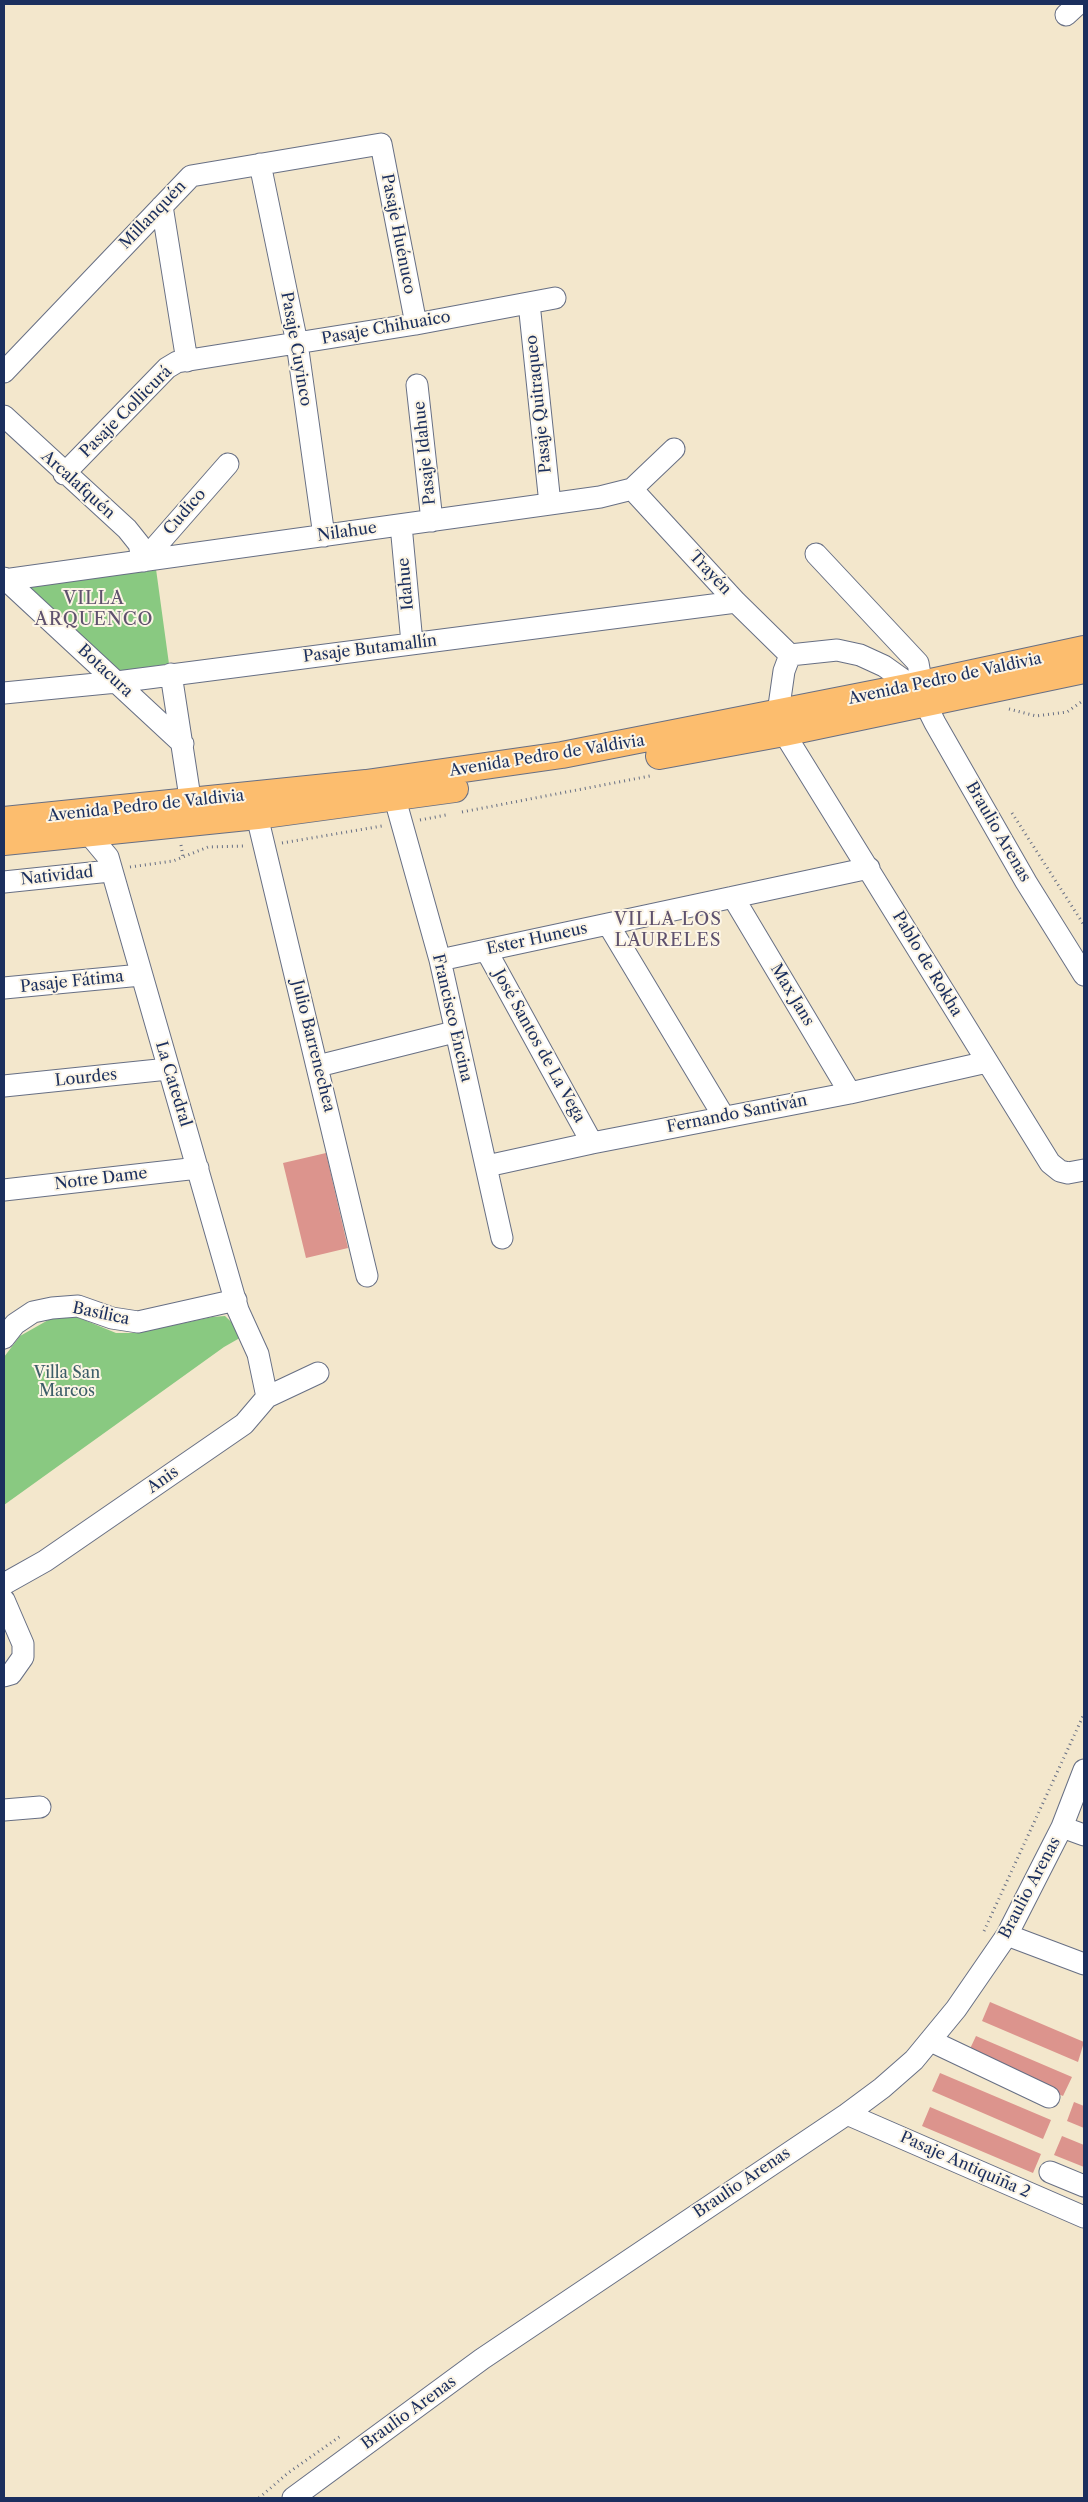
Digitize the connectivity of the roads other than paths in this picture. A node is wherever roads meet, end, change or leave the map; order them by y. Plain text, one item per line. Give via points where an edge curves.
1 (381, 144) joint
2 (260, 164) junction
3 (162, 206) junction
4 (556, 298) dead end
5 (529, 303) junction
6 (416, 324) junction
7 (296, 343) junction
8 (187, 361) junction
9 (4, 372) edge
10 (417, 385) dead end
11 (4, 416) edge
12 (674, 448) dead end
13 (228, 464) dead end
14 (64, 474) junction
15 (632, 489) junction
16 (550, 504) junction
17 (432, 520) junction
18 (401, 525) junction
19 (324, 536) junction
20 (816, 554) dead end
21 (142, 561) junction
22 (4, 579) edge
23 (736, 602) junction
24 (412, 643) junction
25 (1084, 649) edge
26 (790, 655) junction
27 (1084, 670) edge
28 (171, 674) junction
29 (117, 682) junction
30 (920, 691) junction
31 (4, 694) edge
32 (781, 723) junction
33 (183, 744) junction
34 (192, 811) junction
35 (398, 811) junction
36 (257, 816) junction
37 (4, 820) edge
38 (118, 830) junction
39 (88, 833) junction
40 (4, 842) edge
41 (109, 864) junction
42 (869, 868) junction
43 (4, 882) edge
44 (733, 897) junction
45 (608, 924) junction
46 (486, 950) junction
47 (440, 960) junction
48 (141, 975) junction
49 (1084, 975) edge
50 (4, 988) edge
51 (454, 1032) junction
52 (987, 1062) junction
53 (318, 1066) junction
54 (168, 1069) junction
55 (4, 1086) edge
56 (850, 1093) junction
57 (724, 1117) junction
58 (592, 1143) junction
59 (487, 1166) junction
60 (198, 1168) junction
61 (1084, 1170) edge
62 (4, 1190) edge
63 (502, 1238) dead end
64 (367, 1276) dead end
65 (237, 1305) junction
66 (4, 1338) edge
67 (318, 1373) dead end
68 (267, 1397) junction
69 (4, 1584) edge
70 (4, 1600) edge
71 (4, 1676) edge
72 (1084, 1770) edge
73 (40, 1807) dead end
74 (4, 1810) edge
75 (1062, 1827) junction
76 (1084, 1835) edge
77 (1007, 1935) junction
78 (1084, 1964) edge
79 (931, 2041) junction
80 (1049, 2097) dead end
81 (847, 2114) junction
82 (1050, 2172) dead end
83 (1084, 2186) edge
84 (1084, 2217) edge
85 (293, 2498) edge

1 - 2 street, Millanquén
1 - 6 street, Pasaje Huénuco
2 - 3 street, Millanquén via 192,176
2 - 7 street, Pasaje Cuyinco
3 - 8 street, Pasaje Collicurá
3 - 9 street, Millanquén
4 - 5 street, Pasaje Chihuaico
5 - 6 street, Pasaje Chihuaico
5 - 16 street, Pasaje Quitraqueo
6 - 7 street, Pasaje Chihuaico
7 - 8 street, Pasaje Chihuaico
7 - 19 street, Pasaje Cuyinco
8 - 14 street, Pasaje Collicurá via 167,368
10 - 17 street, Pasaje Idahue
11 - 14 street, Arcalafquén
12 - 15 street
13 - 21 street, Cudico
14 - 21 street, Arcalafquén via 128,529 139,544
15 - 16 street, Nilahue
15 - 23 street, Trayén
16 - 17 street, Nilahue
17 - 18 street, Nilahue
18 - 19 street, Nilahue
18 - 24 street, Idahue
19 - 21 street, Nilahue
20 - 30 street via 918,663
21 - 22 street, Nilahue
22 - 29 street, Botacura
23 - 24 street, Pasaje Butamallín
23 - 26 street, Trayén
24 - 28 street, Pasaje Butamallín
25 - 30 main road, Avenida Pedro de Valdivia
26 - 30 street via 837,650 860,655 884,666
26 - 32 street via 784,671
27 - 30 main road, Avenida Pedro de Valdivia
28 - 29 street, Pasaje Butamallín
28 - 33 street
29 - 31 street, Pasaje Butamallín
29 - 33 street, Botacura
30 - 32 main road, Avenida Pedro de Valdivia
30 - 49 street, Braulio Arenas via 1026,882
32 - 34 main road, Avenida Pedro de Valdivia via 641,741 454,772 288,792
32 - 35 main road, Avenida Pedro de Valdivia
32 - 42 street, Pablo de Rokha
33 - 34 street
34 - 36 main road, Avenida Pedro de Valdivia
34 - 37 main road, Avenida Pedro de Valdivia
34 - 38 main road, Avenida Pedro de Valdivia
35 - 36 main road, Avenida Pedro de Valdivia
35 - 47 street, Francisco Encina
36 - 53 street, Julio Barrenechea
38 - 39 main road, Avenida Pedro de Valdivia
38 - 41 street
39 - 40 main road, Avenida Pedro de Valdivia
39 - 41 street, La Catedral
41 - 43 street, Natividad
41 - 48 street, La Catedral
42 - 44 street, Ester Huneus
42 - 52 street, Pablo de Rokha
44 - 45 street, Ester Huneus
44 - 56 street, Max Jans
45 - 46 street, Ester Huneus
45 - 57 street
46 - 47 street, Ester Huneus
46 - 58 street, José Santos de La Vega
47 - 51 street, Francisco Encina
48 - 50 street, Pasaje Fátima
48 - 54 street, La Catedral
51 - 53 street
51 - 59 street, Francisco Encina
52 - 56 street, Fernando Santiván
52 - 61 street, Pablo de Rokha via 1050,1164 1068,1173
53 - 64 street, Julio Barrenechea
54 - 55 street, Lourdes
54 - 60 street, La Catedral
56 - 57 street, Fernando Santiván
57 - 58 street, Fernando Santiván
58 - 59 street, Fernando Santiván
59 - 63 street, Francisco Encina
60 - 62 street, Notre Dame
60 - 65 street, La Catedral
65 - 66 street, Basílica via 138,1322 112,1318 78,1306 52,1308 33,1312 15,1324
65 - 68 street, La Catedral via 258,1354
67 - 68 street, Anis
68 - 69 street, Anis via 244,1424 45,1560
70 - 71 street via 23,1644 23,1657 11,1674
72 - 75 street, Braulio Arenas
73 - 74 street
75 - 76 street
75 - 77 street, Braulio Arenas
77 - 78 street
77 - 79 street, Braulio Arenas via 983,1973
79 - 80 street
79 - 81 street, Braulio Arenas via 914,2060
81 - 84 street, Pasaje Antiquiña 2
81 - 85 street, Braulio Arenas via 482,2359
82 - 83 street

